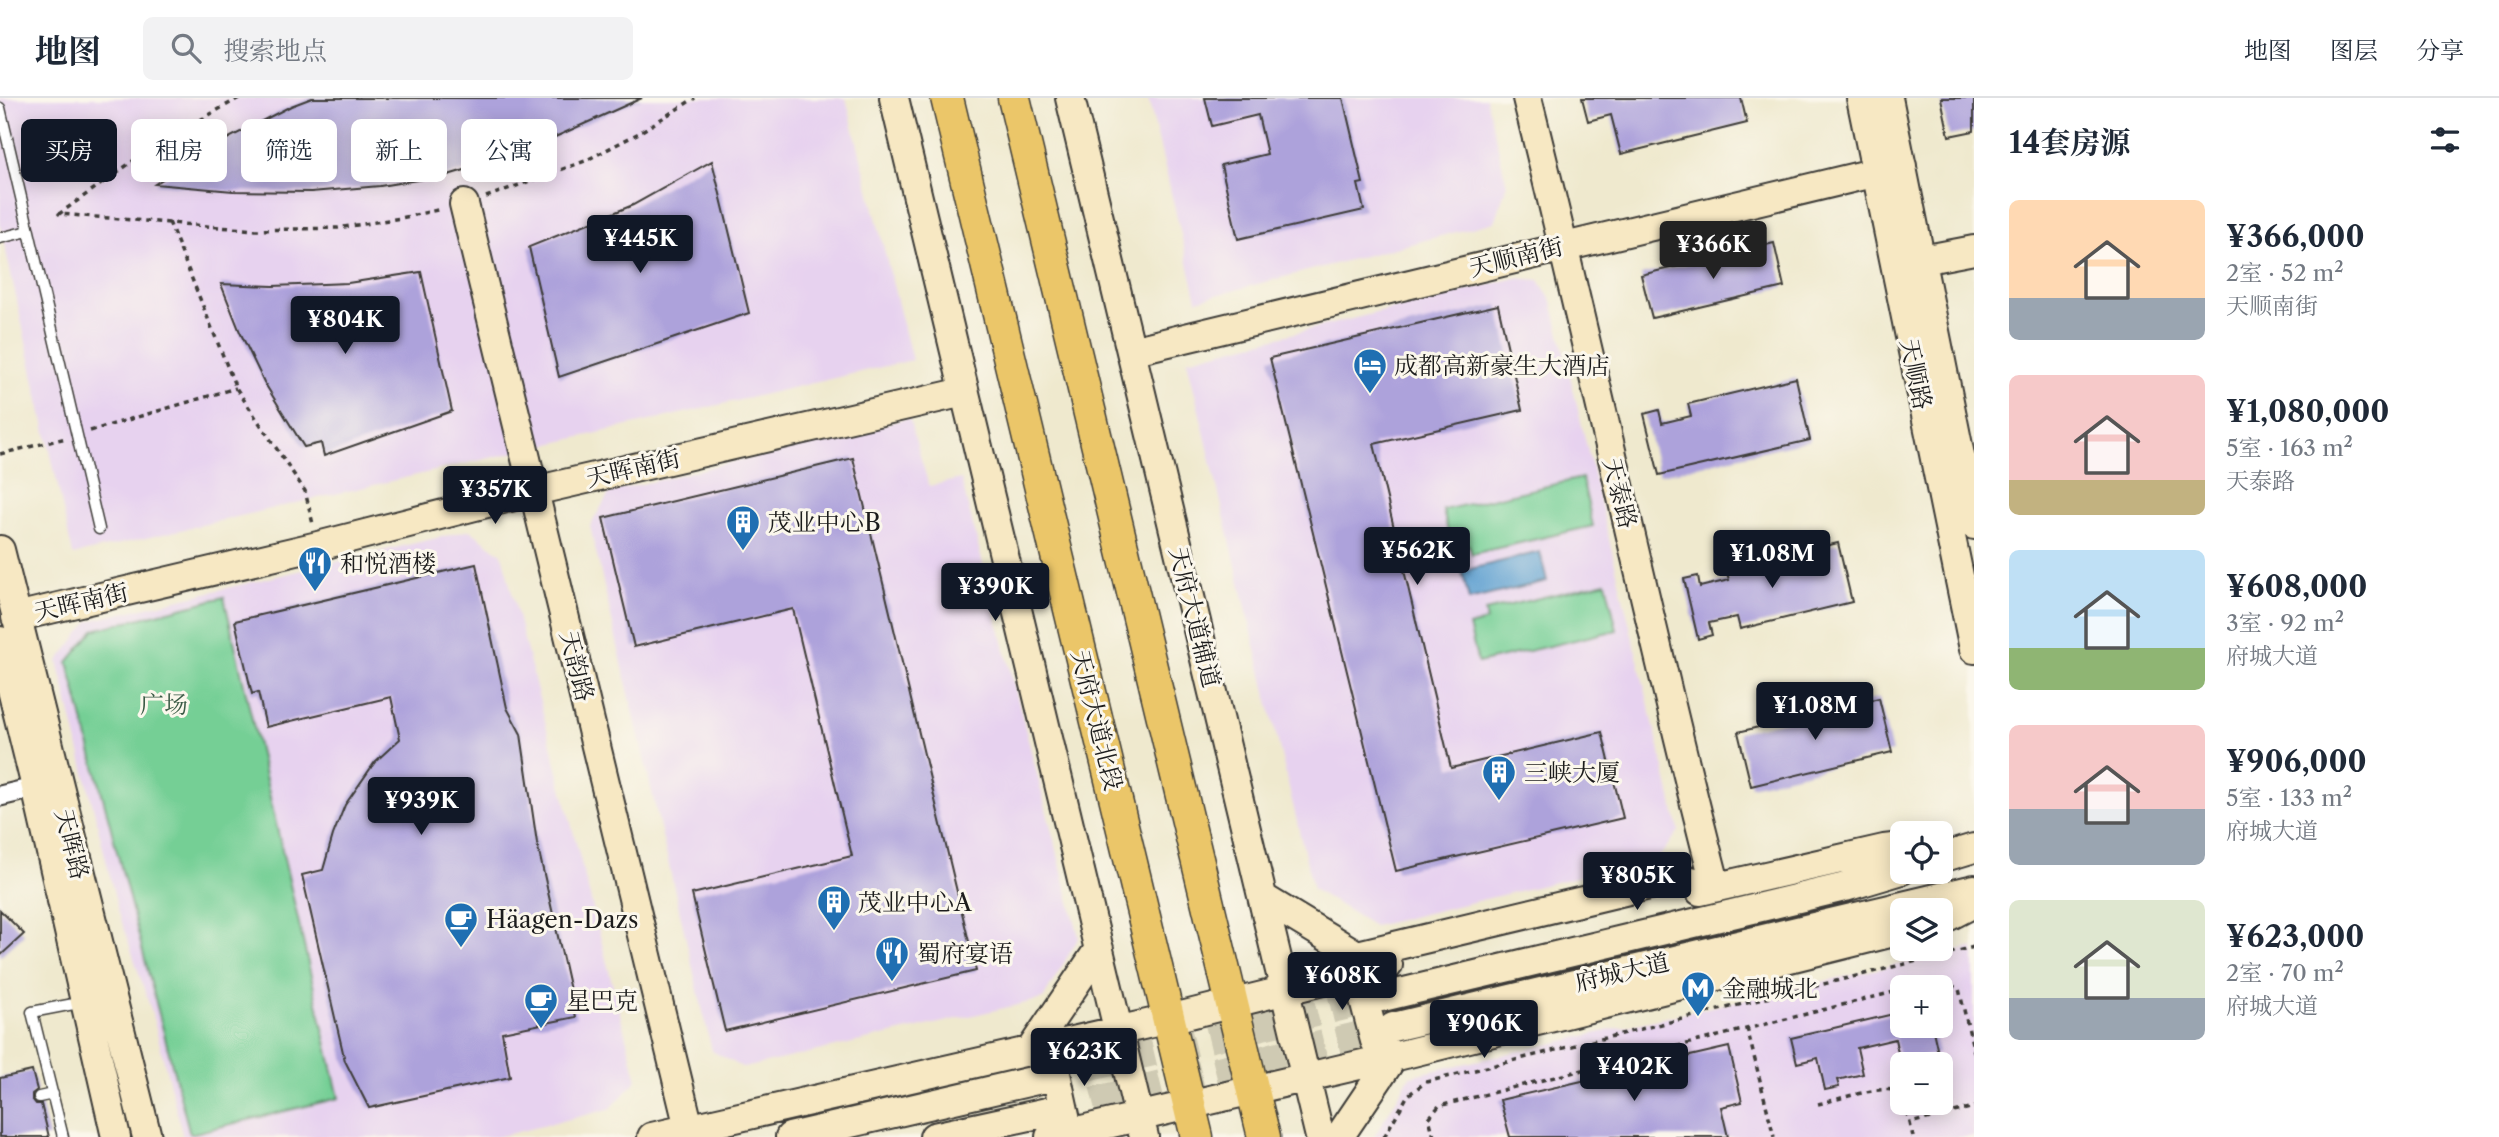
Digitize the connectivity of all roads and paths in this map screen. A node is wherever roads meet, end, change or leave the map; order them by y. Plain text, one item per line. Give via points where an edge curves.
1 (239, 98) edge
2 (695, 98) edge
3 (894, 98) edge
4 (911, 98) edge
5 (947, 98) edge
6 (1014, 98) edge
7 (1070, 98) edge
8 (1527, 98) edge
9 (1861, 98) edge
10 (1888, 98) edge
11 (0, 108) edge
12 (908, 157) junction
13 (1889, 169) junction
14 (464, 204) junction
15 (169, 222) junction
16 (28, 231) junction
17 (0, 238) edge
18 (1564, 246) junction
19 (1974, 250) edge
20 (1907, 263) junction
21 (1131, 351) junction
22 (236, 388) junction
23 (964, 392) junction
24 (76, 435) junction
25 (0, 454) edge
26 (534, 491) junction
27 (1974, 524) edge
28 (99, 529) dead end
29 (318, 546) junction
30 (0, 550) edge
31 (1969, 597) edge
32 (16, 617) junction
33 (0, 641) edge
34 (1974, 649) edge
35 (46, 785) junction
36 (0, 796) edge
37 (1974, 840) edge
38 (1953, 842) edge
39 (1890, 848) edge
40 (1974, 848) edge
41 (1953, 854) edge
42 (1890, 874) edge
43 (1716, 887) junction
44 (1974, 889) edge
45 (1263, 898) junction
46 (1974, 903) edge
47 (1953, 914) edge
48 (1890, 933) edge
49 (1974, 947) edge
50 (1099, 949) junction
51 (1381, 967) junction
52 (1953, 986) edge
53 (1285, 991) junction
54 (1890, 993) edge
55 (1383, 997) tunnel mouth
56 (85, 1002) junction
57 (1231, 1004) junction
58 (1169, 1019) junction
59 (1393, 1027) tunnel mouth
60 (1747, 1028) junction
61 (1118, 1030) junction
62 (1030, 1051) junction
63 (1974, 1052) edge
64 (1393, 1057) junction
65 (1306, 1077) junction
66 (1045, 1078) tunnel mouth
67 (1890, 1088) edge
68 (1252, 1090) junction
69 (54, 1094) junction
70 (39, 1097) dead end
71 (1189, 1104) junction
72 (1818, 1104) dead end
73 (1974, 1107) edge
74 (1908, 1115) edge
75 (1910, 1123) junction
76 (1141, 1127) edge
77 (689, 1128) junction
78 (1051, 1128) edge
79 (63, 1137) edge
80 (116, 1137) edge
81 (147, 1137) edge
82 (652, 1137) edge
83 (790, 1137) edge
84 (934, 1137) edge
85 (1197, 1137) edge
86 (1264, 1137) edge
87 (1320, 1137) edge
88 (1339, 1137) edge
89 (1384, 1137) edge
90 (1434, 1137) edge
91 (1774, 1137) edge
92 (1913, 1137) edge

1 - 15 path via 154,146 59,214
2 - 14 path via 585,161
3 - 12 street
4 - 12 street
5 - 58 main road, 天府大道北段
6 - 57 main road
7 - 21 street, 天府大道辅道
8 - 18 street, 天泰路
9 - 13 street, 天顺路
10 - 13 street, 天顺路
11 - 16 lane
12 - 23 street
13 - 18 street, 天顺南街
13 - 20 street, 天顺路
14 - 15 path via 338,228 256,230
14 - 26 street, 天韵路
15 - 22 path
16 - 17 lane
16 - 24 lane
18 - 21 street, 天顺南街
18 - 43 street, 天泰路
19 - 20 street
20 - 27 street, 天顺路
20 - 31 street, 天顺路
21 - 45 street, 天府大道辅道
22 - 24 path
22 - 29 path via 305,491
23 - 26 street, 天晖南街
23 - 50 street
24 - 25 path
24 - 28 lane
26 - 29 street, 天晖南街
26 - 77 street, 天韵路
29 - 32 street, 天晖南街
30 - 32 street, 天晖路
31 - 34 street, 天顺路
32 - 35 street, 天晖路
33 - 35 street, 天晖路
35 - 36 street
35 - 56 street, 天晖路
35 - 81 street, 天晖路
37 - 38 street
39 - 43 street
40 - 41 street
42 - 55 street, 府城大道
43 - 45 street via 1679,878 1357,955
43 - 51 street
44 - 59 street, 府城大道
45 - 53 street, 天府大道辅道
46 - 47 street
48 - 64 street
49 - 89 path via 1426,1082 1408,1095
50 - 61 street
50 - 62 street
51 - 53 street
51 - 64 street via 1367,978 1362,992 1374,1041
52 - 63 path via 1959,989
53 - 57 street
53 - 65 street, 天府大道辅道
54 - 60 path
56 - 69 lane via 33,1012
56 - 80 street, 天晖路
57 - 58 street
57 - 68 main road
58 - 61 street
58 - 71 main road, 天府大道北段
60 - 90 path via 1439,1106 1429,1118
60 - 91 path
61 - 62 street
61 - 76 street
62 - 77 street
62 - 78 street via 1055,1069 1066,1120
64 - 65 street
64 - 88 street
65 - 68 street
65 - 87 street, 天府大道辅道
66 - 83 street
67 - 72 path
68 - 71 street
68 - 86 main road
69 - 70 lane
69 - 79 lane
71 - 76 street
71 - 85 main road, 天府大道北段
73 - 75 path
74 - 75 path
75 - 92 path
76 - 78 street
77 - 82 street
78 - 84 street

